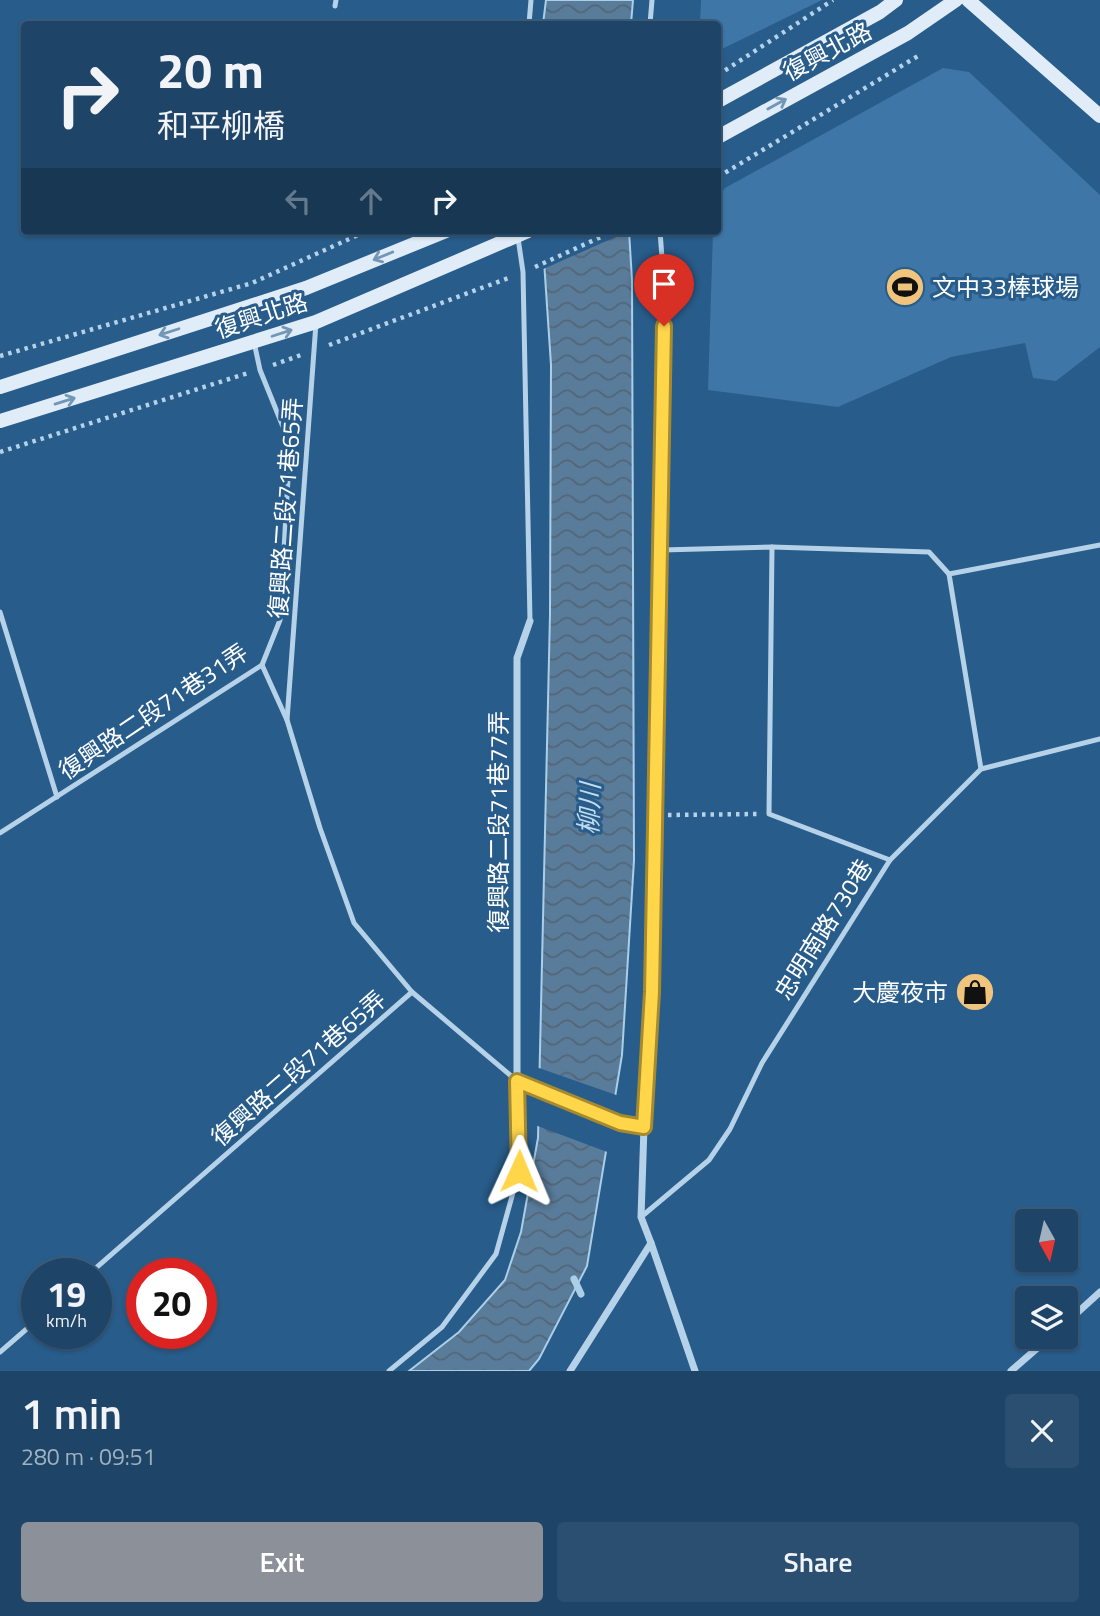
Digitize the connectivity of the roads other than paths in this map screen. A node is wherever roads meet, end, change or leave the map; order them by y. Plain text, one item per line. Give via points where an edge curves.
1 (531, 0) edge
2 (652, 0) edge
3 (896, 0) edge
4 (956, 0) edge
5 (968, 0) edge
6 (529, 21) edge
7 (650, 21) edge
8 (721, 99) edge
9 (1100, 116) edge
10 (721, 134) edge
11 (436, 235) edge
12 (516, 235) edge
13 (521, 235) edge
14 (660, 235) edge
15 (316, 322) junction
16 (254, 342) junction
17 (0, 387) edge
18 (0, 421) edge
19 (1100, 545) edge
20 (772, 547) junction
21 (662, 550) junction
22 (949, 574) junction
23 (0, 612) edge
24 (530, 621) joint
25 (261, 665) junction
26 (287, 720) junction
27 (1100, 738) edge
28 (981, 769) junction
29 (57, 797) junction
30 (0, 833) edge
31 (890, 860) junction
32 (412, 992) junction
33 (519, 1082) junction
34 (644, 1127) junction
35 (640, 1217) junction
36 (651, 1243) junction
37 (107, 1258) edge
38 (1100, 1292) edge
39 (1078, 1311) edge
40 (21, 1334) edge
41 (1036, 1349) edge
42 (0, 1352) edge
43 (389, 1371) edge
44 (570, 1371) edge
45 (695, 1371) edge
46 (1011, 1371) edge

1 - 6 lane
2 - 7 lane
3 - 8 street, 復興北路
10 -> 4 street, 復興北路 via 908,33
5 - 9 street
11 -> 17 street, 復興北路 via 306,288
12 - 15 street, 復興北路
13 - 24 lane, 復興路二段71巷77弄
14 - 21 lane
16 -> 15 street, 復興北路
15 - 26 lane, 復興路二段71巷65弄
18 -> 16 street, 復興北路
16 - 25 lane, 復興路二段71巷31弄 via 260,370 290,444 280,620
19 - 22 lane
20 - 21 lane
20 - 22 lane via 929,552
20 - 31 lane via 769,814
21 - 34 lane via 652,992
22 - 28 lane
23 - 29 lane
24 - 33 street, 復興路二段71巷77弄 via 517,658
25 - 26 lane
25 - 29 lane, 復興路二段71巷31弄
26 - 32 lane, 復興路二段71巷65弄 via 354,923
27 - 28 lane
28 - 31 lane, 忠明南路730巷
29 - 30 lane, 復興路二段71巷31弄
31 - 35 lane, 忠明南路730巷 via 762,1063 730,1129 709,1160
32 - 33 lane
32 - 37 lane, 復興路二段71巷65弄
33 - 34 street via 620,1123
33 - 43 lane, 復興路二段71巷77弄 via 519,1171 496,1254 442,1327
34 - 35 street
35 - 36 street
36 - 44 street
36 - 45 street
38 - 39 street
40 - 42 lane
41 - 46 street

